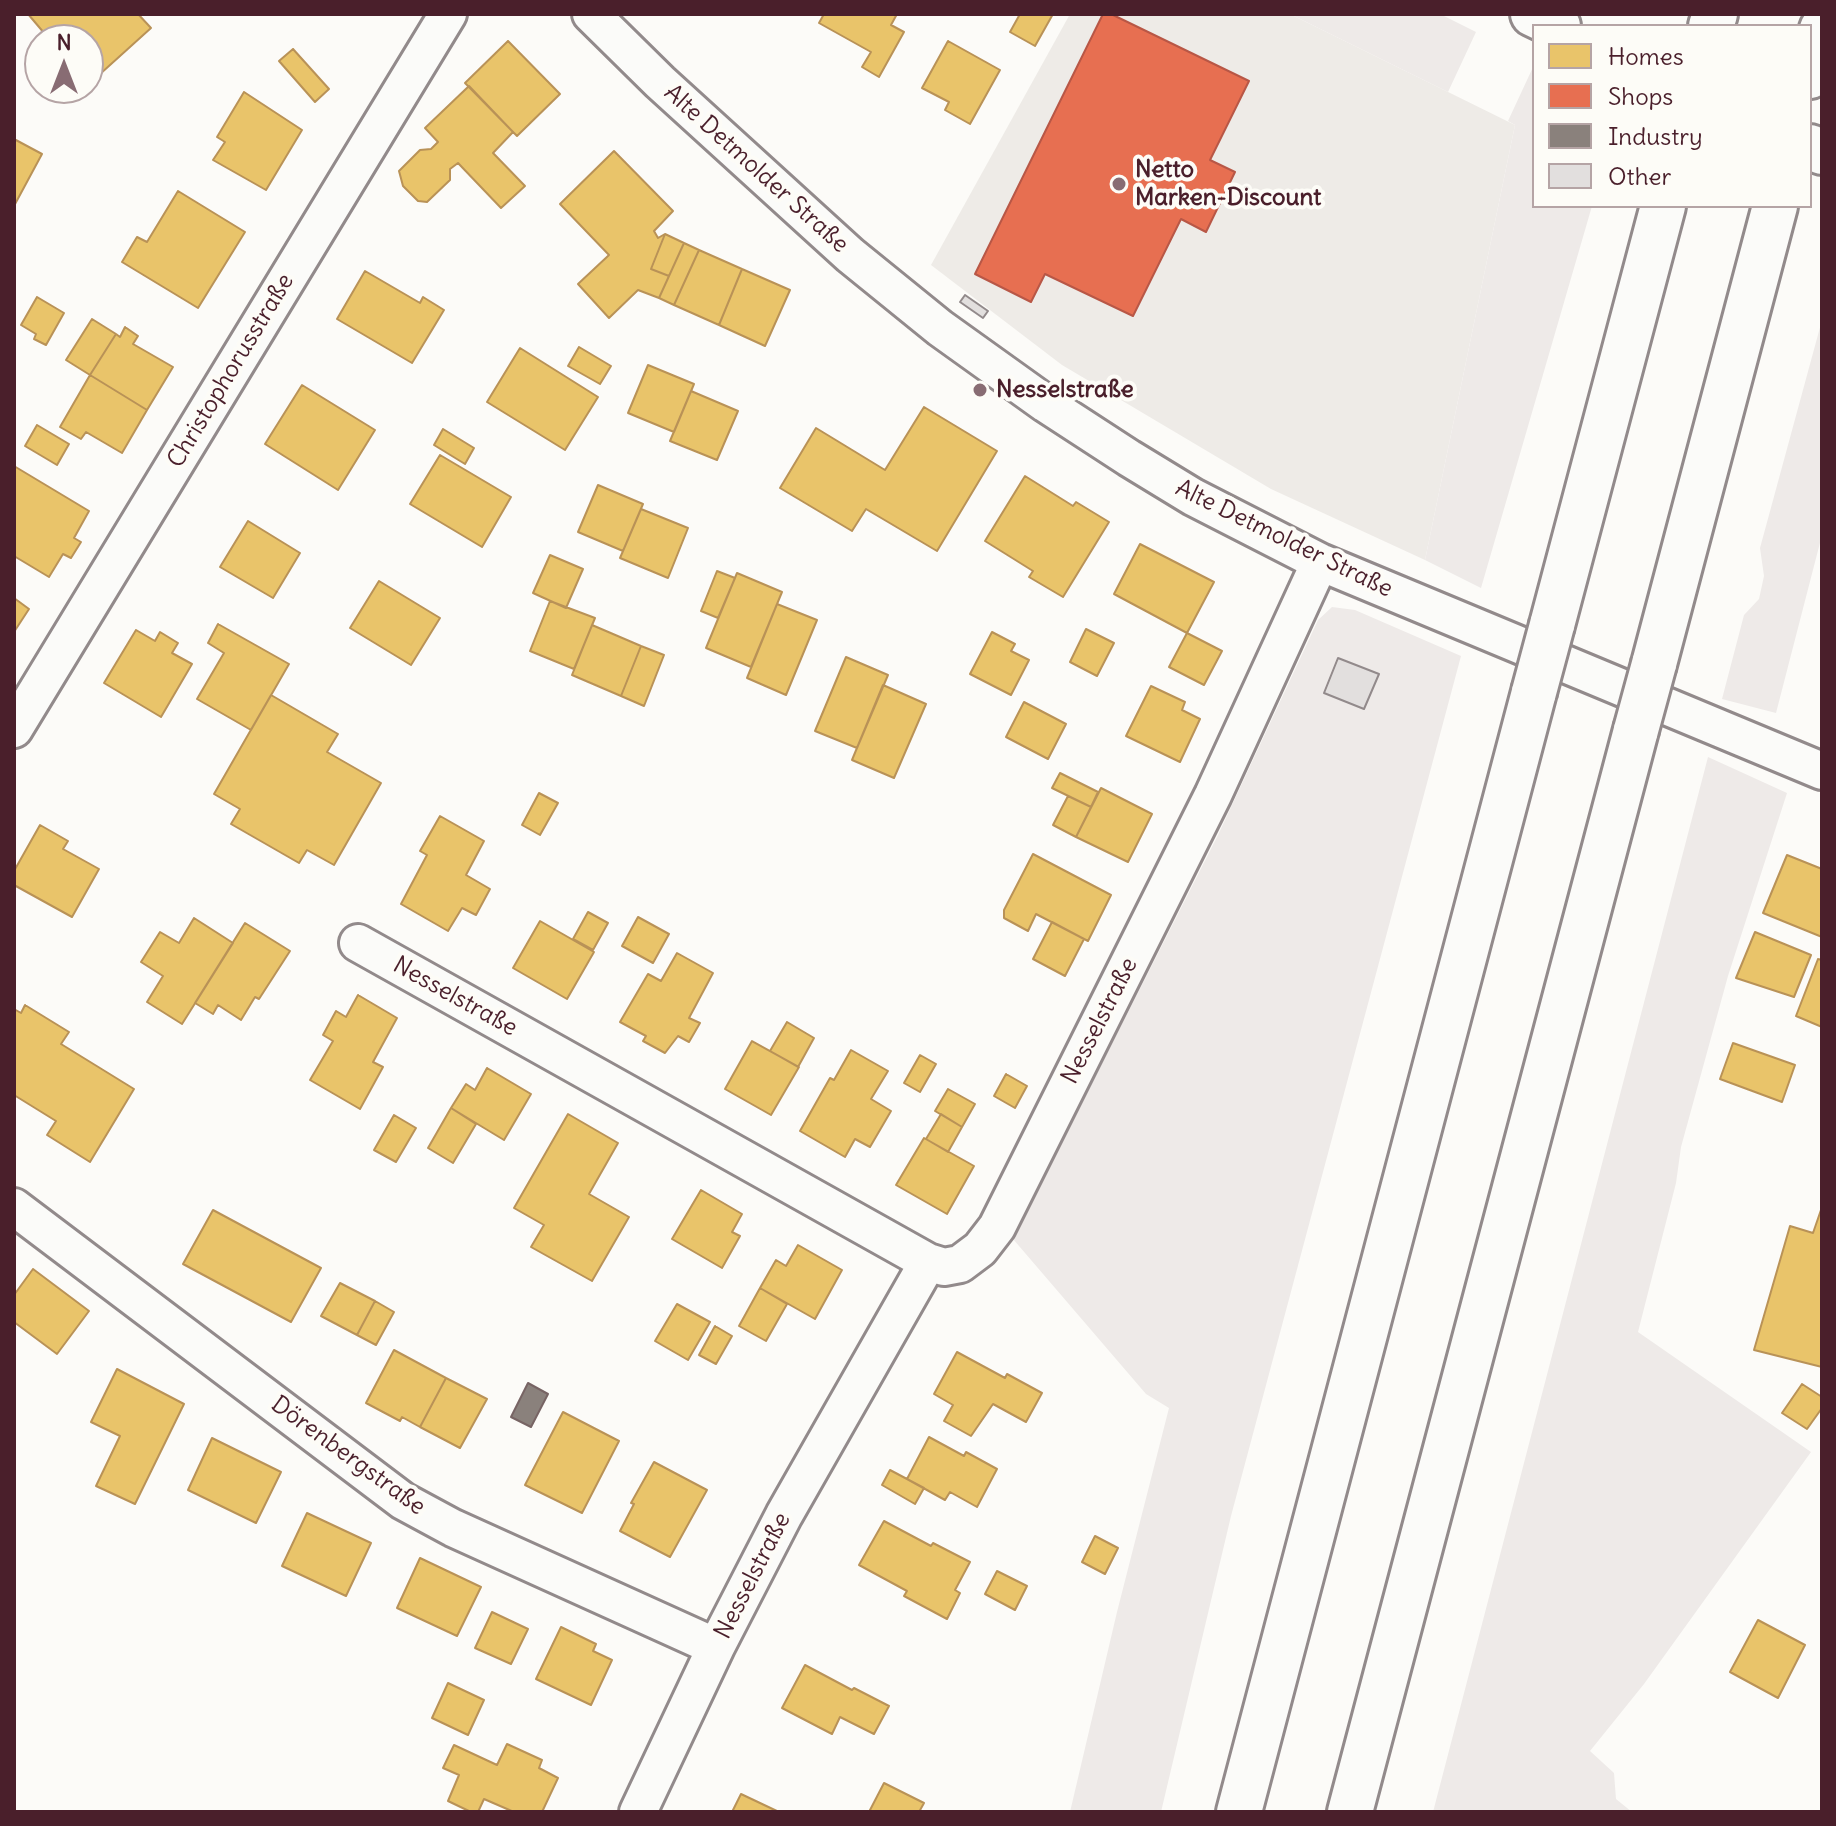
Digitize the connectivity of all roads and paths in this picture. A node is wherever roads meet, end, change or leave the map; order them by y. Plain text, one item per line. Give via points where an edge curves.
1 (448, 14) edge
2 (591, 14) edge
3 (1533, 14) edge
4 (1554, 24) edge
5 (1822, 29) edge
6 (1812, 68) edge
7 (1662, 208) edge
8 (1774, 208) edge
9 (1320, 562) junction
10 (14, 729) edge
11 (1822, 771) edge
12 (358, 943) dead end
13 (14, 1207) edge
14 (928, 1262) junction
15 (716, 1647) junction
16 (638, 1812) edge
17 (1239, 1812) edge
18 (1350, 1812) edge

1 - 10 street, Christophorusstraße
2 - 9 street, Alte Detmolder Straße via 850,255 940,328 1129,458
3 - 4 main road
5 - 6 main road
7 - 17 main road, bridge
8 - 18 main road, bridge
9 - 11 street, Alte Detmolder Straße
9 - 14 street, Nesselstraße via 1213,795 997,1227 960,1264
12 - 14 street, Nesselstraße
13 - 15 street, Dörenbergstraße via 403,1501
14 - 15 street, Nesselstraße via 784,1515
15 - 16 street, Nesselstraße

